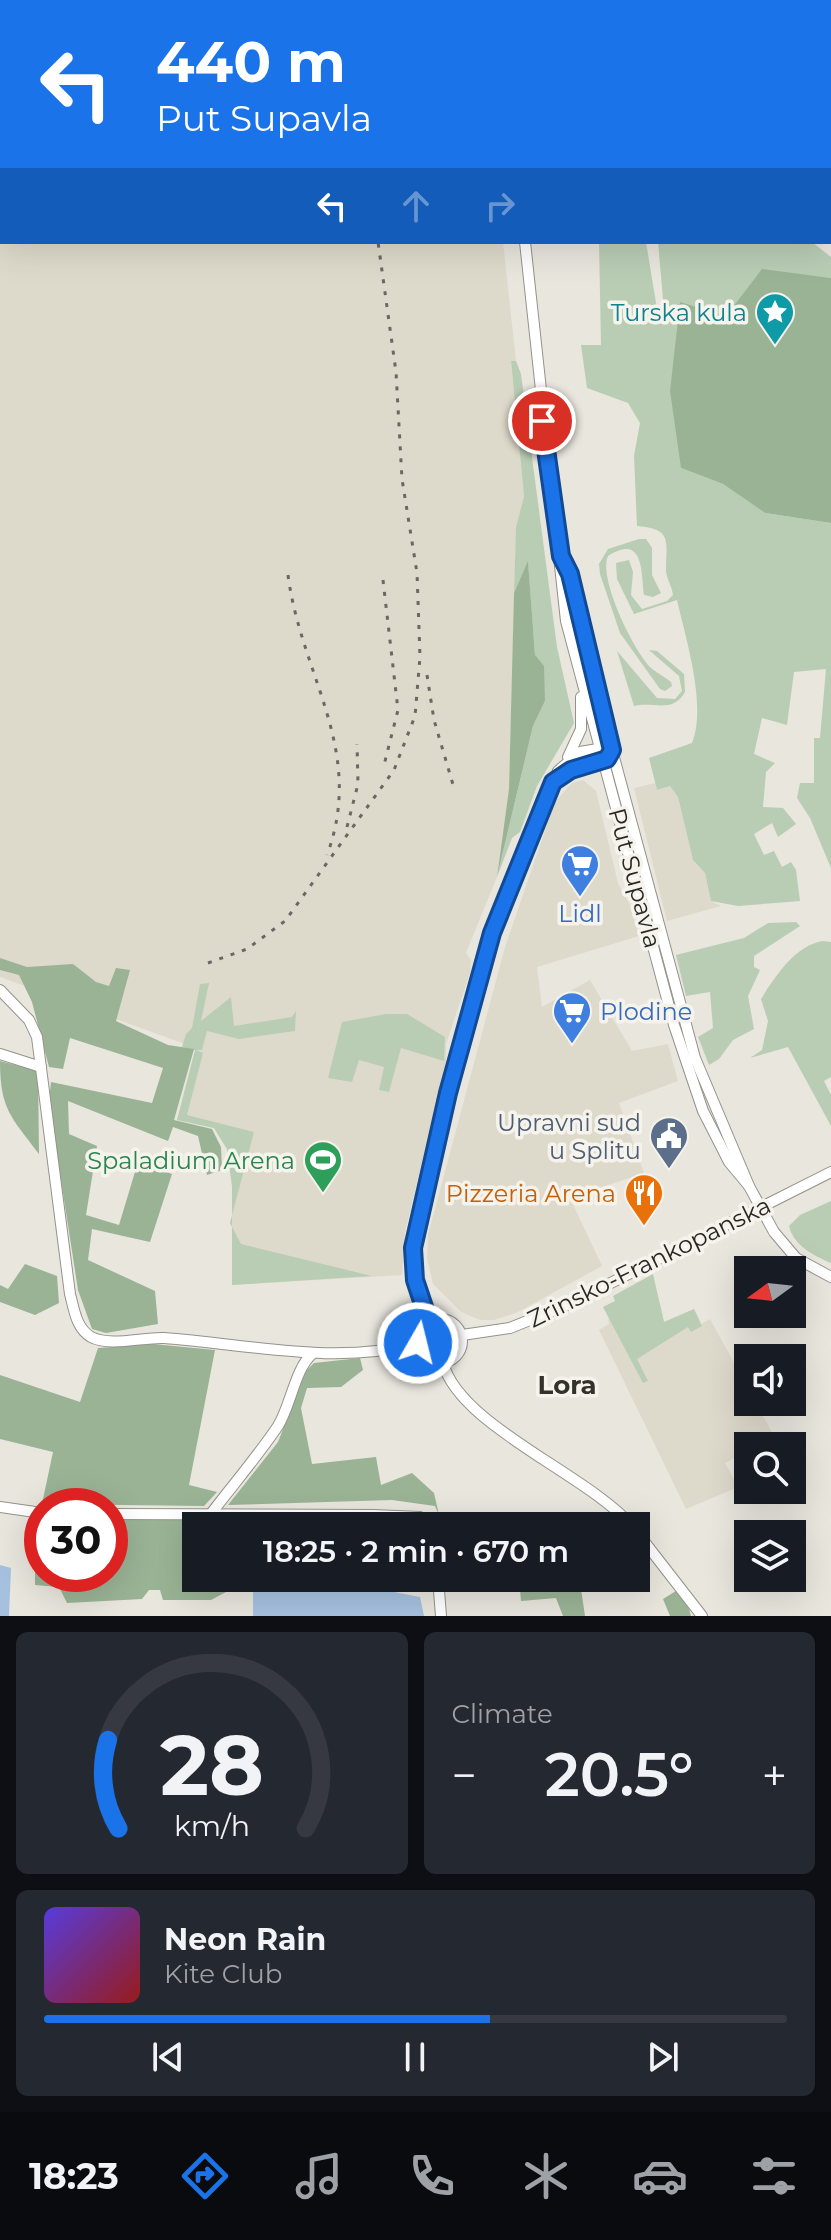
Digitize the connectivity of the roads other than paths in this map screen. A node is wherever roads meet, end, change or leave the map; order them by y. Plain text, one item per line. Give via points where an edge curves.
1 (525, 244) edge
2 (561, 556) junction
3 (581, 679) junction
4 (600, 748) junction
5 (612, 750) junction
6 (604, 761) junction
7 (565, 762) junction
8 (553, 782) junction
9 (0, 990) edge
10 (0, 1054) edge
11 (41, 1067) junction
12 (831, 1172) edge
13 (749, 1186) junction
14 (761, 1209) junction
15 (831, 1277) edge
16 (429, 1322) junction
17 (462, 1335) junction
18 (418, 1343) junction
19 (312, 1354) junction
20 (443, 1363) junction
21 (0, 1507) edge
22 (24, 1510) edge
23 (212, 1512) edge
24 (616, 1512) edge
25 (128, 1514) edge
26 (182, 1515) edge
27 (650, 1549) edge
28 (439, 1592) edge
29 (441, 1616) edge
30 (702, 1616) edge

1 - 2 street, Put Supavla
2 - 3 street, Put Supavla via 559,577
2 - 5 street, Put Supavla via 570,574
3 - 4 street, Put Supavla
3 - 7 street via 581,729
4 - 5 street
4 - 6 street, Put Supavla
4 - 7 street
5 - 6 street
5 - 13 street, Put Supavla via 689,1041
6 - 8 street via 571,770
6 - 13 street, Put Supavla via 674,1025 703,1111 729,1162
7 - 8 street
8 - 16 street via 492,933 448,1093 413,1248 415,1280
9 - 11 street via 29,1020
10 - 11 street
11 - 19 street via 70,1294 80,1326 105,1341 163,1338
12 - 14 street, Zrinsko-Frankopanska
13 - 14 street, Put Supavla
14 - 15 street, Put Supavla via 782,1245
14 - 17 street, Zrinsko-Frankopanska via 567,1305 510,1328
16 - 17 street via 448,1320
16 - 18 street
17 - 20 street via 456,1356
18 - 19 street
18 - 20 street via 429,1360
19 - 23 street via 303,1362 279,1424
20 - 24 street via 446,1376 468,1403
21 - 22 street
25 - 26 street
27 - 30 street
28 - 29 street

